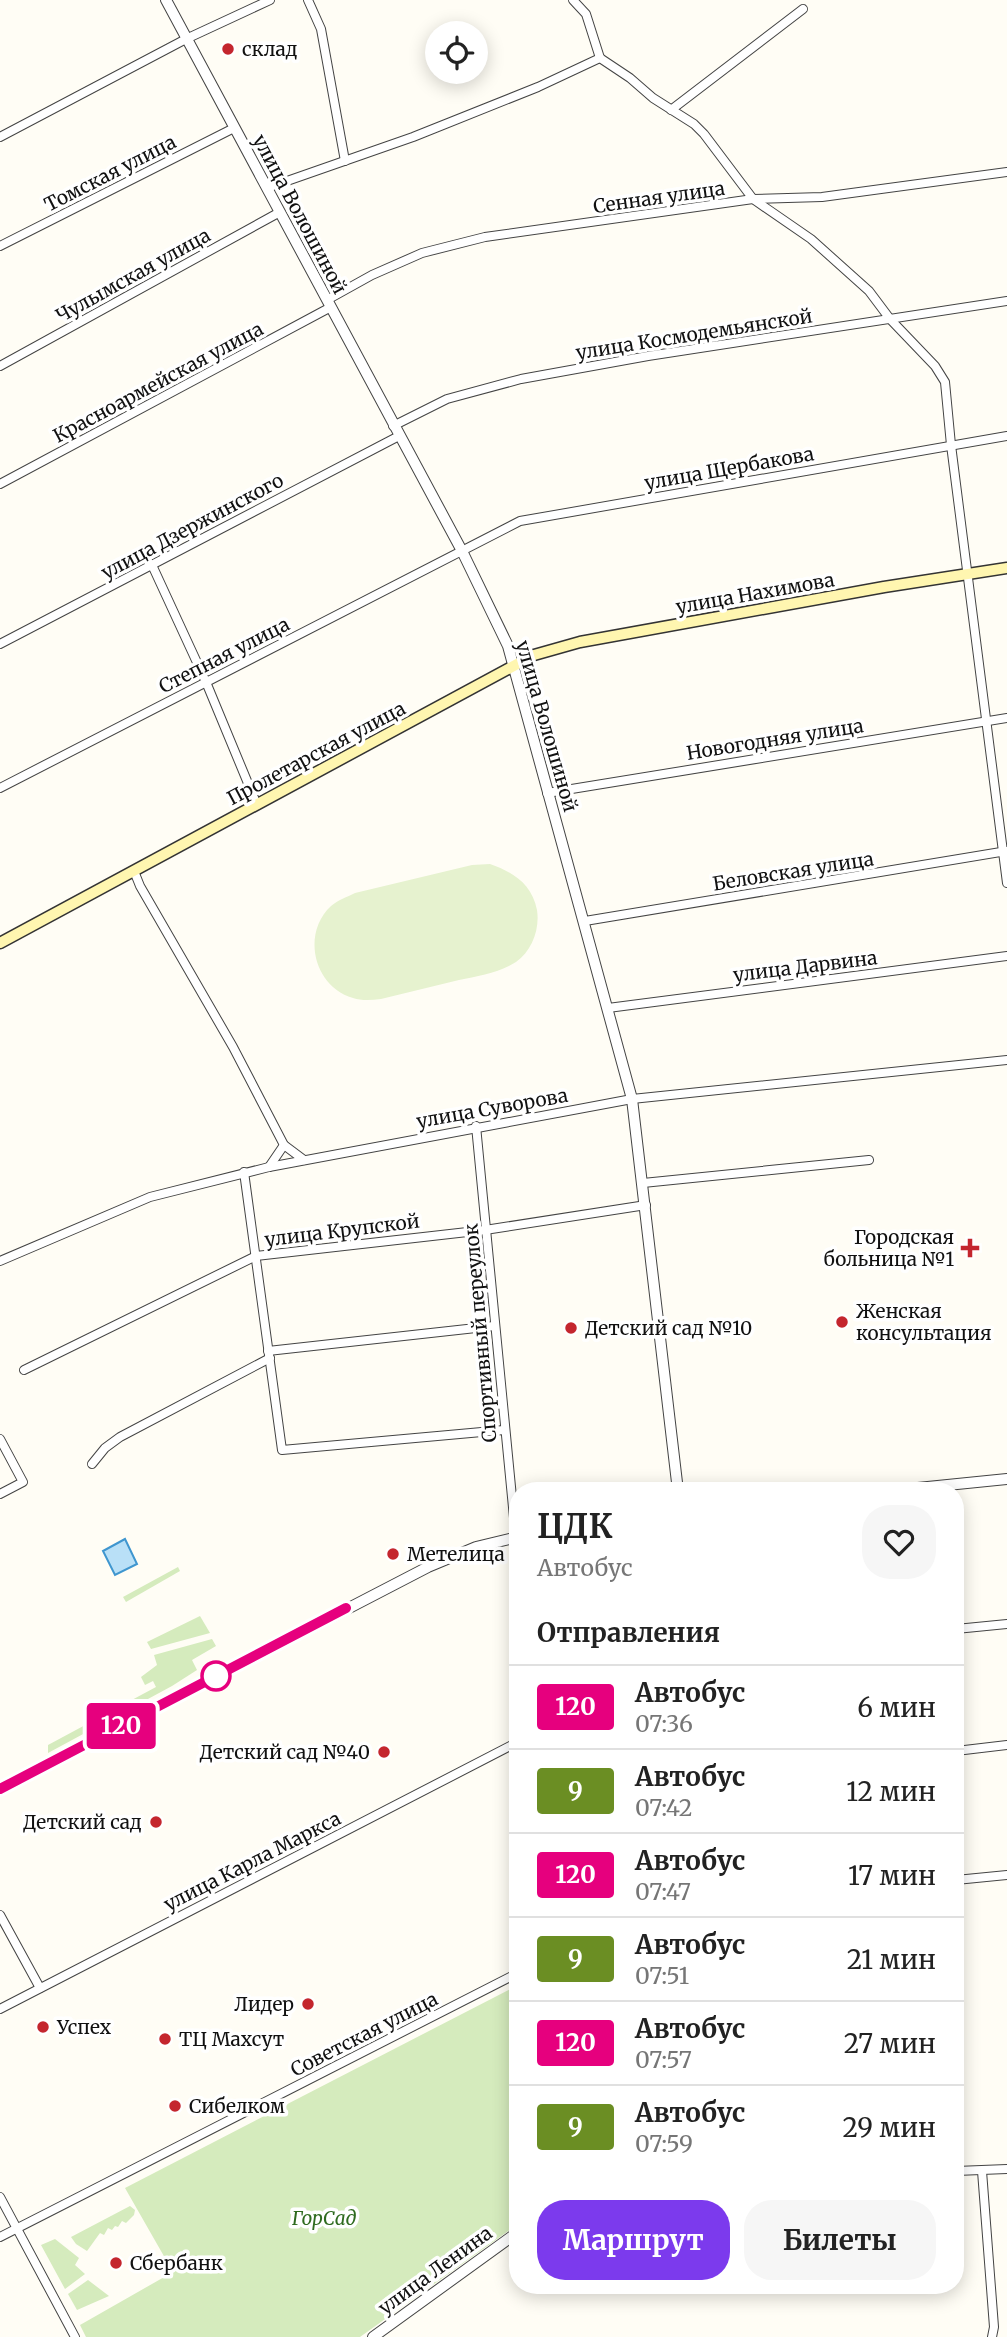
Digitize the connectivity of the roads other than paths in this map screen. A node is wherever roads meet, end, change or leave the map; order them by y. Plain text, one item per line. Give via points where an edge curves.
1 (166, 0) edge
2 (270, 0) edge
3 (308, 0) edge
4 (573, 0) edge
5 (803, 9) dead end
6 (186, 39) junction
7 (600, 58) junction
8 (671, 110) junction
9 (234, 128) junction
10 (0, 137) edge
11 (345, 161) junction
12 (1007, 172) edge
13 (267, 188) junction
14 (753, 199) junction
15 (280, 212) junction
16 (0, 246) edge
17 (1007, 301) edge
18 (329, 303) junction
19 (890, 319) junction
20 (0, 366) edge
21 (393, 426) junction
22 (399, 436) junction
23 (1007, 436) edge
24 (951, 445) junction
25 (0, 484) edge
26 (462, 551) junction
27 (152, 565) junction
28 (1007, 568) edge
29 (967, 575) junction
30 (0, 644) edge
31 (513, 665) junction
32 (206, 682) junction
33 (1007, 718) edge
34 (987, 721) junction
35 (0, 788) edge
36 (547, 793) junction
37 (257, 804) junction
38 (1006, 852) edge
39 (134, 872) junction
40 (1007, 883) edge
41 (585, 921) junction
42 (0, 943) edge
43 (1007, 956) edge
44 (608, 1008) junction
45 (1007, 1060) edge
46 (632, 1098) junction
47 (476, 1126) junction
48 (285, 1145) junction
49 (304, 1160) junction
50 (869, 1160) dead end
51 (269, 1167) junction
52 (244, 1172) junction
53 (643, 1183) junction
54 (646, 1205) junction
55 (485, 1230) junction
56 (256, 1256) junction
57 (0, 1261) edge
58 (494, 1326) junction
59 (269, 1354) junction
60 (24, 1370) dead end
61 (504, 1430) junction
62 (0, 1439) edge
63 (92, 1464) dead end
64 (1007, 1479) edge
65 (510, 1482) edge
66 (677, 1482) edge
67 (964, 1483) edge
68 (0, 1494) edge
69 (509, 1539) edge
70 (1007, 1624) edge
71 (964, 1628) edge
72 (1007, 1745) edge
73 (509, 1747) edge
74 (964, 1750) edge
75 (0, 1789) edge
76 (1007, 1875) edge
77 (964, 1879) edge
78 (0, 1915) edge
79 (509, 1978) edge
80 (40, 1988) junction
81 (0, 2009) edge
82 (1007, 2169) edge
83 (964, 2171) edge
84 (982, 2171) junction
85 (0, 2197) edge
86 (18, 2228) junction
87 (0, 2237) edge
88 (509, 2239) edge
89 (75, 2337) edge
90 (373, 2337) edge
91 (992, 2337) edge

1 - 6 street, улица Волошиной
2 - 6 street
3 - 11 street via 321,29
4 - 7 street via 586,14
5 - 8 street
6 - 9 street, улица Волошиной
6 - 10 street
7 - 8 street
7 - 11 street via 538,87
8 - 14 street via 704,134
9 - 13 street, улица Волошиной
9 - 16 street, Томская улица
11 - 13 street
12 - 14 street, Сенная улица via 822,197
13 - 15 street, улица Волошиной
14 - 18 street, Сенная улица via 453,244 398,263
14 - 19 street via 811,239 857,279
15 - 18 street, улица Волошиной
15 - 20 street, Чулымская улица
17 - 19 street, улица Космодемьянской
18 - 21 street, улица Волошиной
18 - 25 street, Красноармейская улица
19 - 21 street, улица Космодемьянской via 521,379 447,399
19 - 24 street via 945,382
21 - 22 street, улица Волошиной
22 - 26 street, улица Волошиной
22 - 27 street, улица Дзержинского
23 - 24 street, улица Щербакова
24 - 26 street, улица Щербакова via 520,521
24 - 29 street
26 - 31 street, улица Волошиной
26 - 32 street, Степная улица
27 - 30 street, улица Дзержинского
27 - 32 street
28 - 29 main road, улица Нахимова
29 - 31 main road, улица Нахимова via 580,642 534,654
29 - 34 street
31 - 36 street, улица Волошиной
31 - 37 main road, Пролетарская улица
32 - 35 street, Степная улица
32 - 37 street
33 - 34 street, Новогодняя улица
34 - 36 street, Новогодняя улица
34 - 38 street
36 - 41 street, улица Волошиной
37 - 39 main road, Пролетарская улица
38 - 40 street
38 - 41 street, Беловская улица
39 - 42 main road, Пролетарская улица
39 - 48 street
41 - 44 street, улица Волошиной
43 - 44 street, улица Дарвина
44 - 46 street, улица Волошиной
45 - 46 street, улица Суворова
46 - 47 street, улица Суворова
46 - 53 street, улица Волошиной
47 - 49 street, улица Суворова
47 - 55 street, Спортивный переулок
48 - 49 street
48 - 51 street
49 - 51 street, улица Суворова
50 - 53 street
51 - 52 street, улица Суворова
52 - 56 street
52 - 57 street, улица Суворова via 150,1197
53 - 54 street, улица Волошиной
54 - 55 street, улица Крупской
54 - 66 street, улица Волошиной
55 - 56 street, улица Крупской
55 - 58 street, Спортивный переулок
56 - 59 street
56 - 60 street, улица Крупской
58 - 59 street
58 - 61 street, Спортивный переулок
59 - 61 street via 282,1450
59 - 63 street via 120,1437
61 - 65 street, Спортивный переулок
62 - 68 street via 23,1482
64 - 67 street
69 - 75 street via 428,1567
70 - 71 street
72 - 74 street
73 - 80 street, улица Карла Маркса
76 - 77 street
78 - 80 street
79 - 86 street, Советская улица
80 - 81 street, улица Карла Маркса
82 - 84 street
83 - 84 street
84 - 91 street
85 - 86 street
86 - 87 street, Советская улица
86 - 89 street
88 - 90 street, улица Ленина

